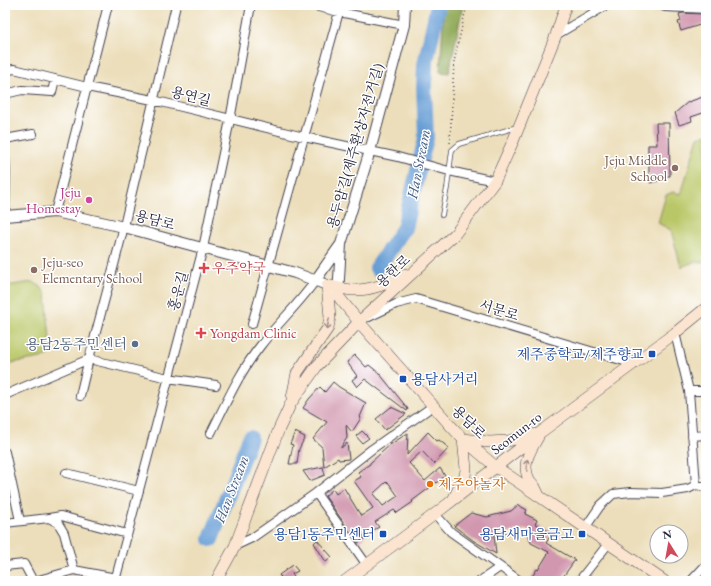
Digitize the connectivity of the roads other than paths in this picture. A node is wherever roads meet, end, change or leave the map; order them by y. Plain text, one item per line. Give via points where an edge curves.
1 (108, 5) edge
2 (176, 5) edge
3 (251, 5) edge
4 (310, 5) edge
5 (405, 5) edge
6 (566, 5) edge
7 (607, 5) edge
8 (661, 5) edge
9 (706, 9) edge
10 (339, 12) junction
11 (404, 25) junction
12 (556, 35) junction
13 (5, 70) edge
14 (55, 79) junction
15 (87, 87) junction
16 (5, 94) edge
17 (153, 100) junction
18 (230, 120) junction
19 (519, 127) junction
20 (33, 134) dead end
21 (304, 137) junction
22 (5, 139) edge
23 (370, 151) junction
24 (5, 157) edge
25 (449, 172) junction
26 (495, 181) junction
27 (55, 212) junction
28 (442, 215) dead end
29 (5, 216) edge
30 (124, 227) junction
31 (341, 244) junction
32 (203, 248) junction
33 (426, 260) junction
34 (268, 266) junction
35 (315, 281) junction
36 (327, 285) junction
37 (338, 292) junction
38 (706, 308) edge
39 (359, 322) junction
40 (252, 324) dead end
41 (675, 333) junction
42 (88, 359) junction
43 (634, 364) junction
44 (168, 378) junction
45 (216, 385) dead end
46 (689, 391) junction
47 (706, 391) edge
48 (5, 395) edge
49 (80, 396) dead end
50 (291, 402) junction
51 (433, 406) junction
52 (541, 432) junction
53 (211, 433) dead end
54 (706, 435) edge
55 (692, 436) junction
56 (463, 438) junction
57 (5, 452) edge
58 (496, 467) junction
59 (66, 473) dead end
60 (696, 485) junction
61 (706, 487) edge
62 (139, 491) junction
63 (316, 493) junction
64 (540, 498) junction
65 (453, 500) junction
66 (435, 514) junction
67 (49, 518) junction
68 (20, 522) junction
69 (5, 523) edge
70 (585, 528) junction
71 (127, 534) junction
72 (608, 544) junction
73 (233, 550) junction
74 (367, 565) junction
75 (5, 566) edge
76 (706, 566) edge
77 (500, 567) junction
78 (74, 570) junction
79 (115, 579) edge
80 (34, 581) edge
81 (216, 581) edge
82 (225, 581) edge
83 (345, 581) edge
84 (480, 581) edge
85 (520, 581) edge
86 (580, 581) edge
87 (664, 581) edge
88 (691, 581) edge

1 - 15 street
2 - 17 street
3 - 18 street, 홍운길
4 - 10 street
5 - 11 street, 용두암길(제주환상자전거길)
6 - 12 main road, 용한로
7 - 12 street
8 - 9 street
10 - 11 street
10 - 21 street
11 - 23 street, 용두암길(제주환상자전거길)
12 - 19 main road, 용한로
13 - 14 street, 용연길 via 14,69
14 - 15 street, 용연길
14 - 16 street via 52,92 22,90
15 - 17 street, 용연길
15 - 27 street
17 - 18 street, 용연길
17 - 30 street
18 - 21 street, 용연길
18 - 32 street, 홍운길
19 - 25 lane via 459,144 452,150
19 - 26 main road, 용한로
20 - 22 street
21 - 23 street, 용연길
21 - 34 street
23 - 25 street, 용연길
23 - 31 street, 용두암길(제주환상자전거길)
24 - 29 street
25 - 26 street, 용연길
25 - 28 lane
26 - 33 main road, 용한로 via 455,234
27 - 29 street, 용담로
27 - 30 street, 용담로
30 - 32 street, 용담로
30 - 42 street
31 - 35 street
31 - 37 street, 용두암길(제주환상자전거길)
32 - 34 street, 용담로
32 - 44 street, 홍운길
33 - 37 main road via 399,278 383,284
33 - 39 main road, 용한로
34 - 35 street, 용담로
34 - 40 street
35 - 36 street, 용담로
35 - 53 street via 261,344 246,366
36 - 37 main road
36 -> 50 main road via 330,317 328,328 297,373
37 - 39 main road, 용담로
38 - 41 main road, Seomun-ro
39 - 43 street, 서문로 via 396,304 416,299
39 - 50 main road, 용한로 via 317,366
39 - 51 main road, 용담로
41 - 43 main road, Seomun-ro
41 - 46 street
42 - 44 street
42 - 48 street
42 - 49 street
43 - 52 main road, Seomun-ro
44 - 45 street
44 - 62 street, 홍운길
46 - 47 street
46 - 55 street
50 - 73 main road, 용한로
51 - 56 main road, 용담로
51 - 63 street
52 - 56 main road via 508,441 490,442
52 - 58 main road, Seomun-ro
64 -> 52 main road via 529,479 527,464 528,456
54 - 55 street
55 - 60 street
56 - 58 main road, 용담로
56 - 65 main road via 465,476
57 - 68 street
58 - 64 main road, 용담로
58 - 65 main road, Seomun-ro
59 - 62 street
60 - 61 street
60 - 70 street via 688,489 662,493 613,494 600,506
62 - 71 street, 홍운길
63 - 73 street
63 - 74 street
64 - 70 main road, 용담로
65 - 66 main road, Seomun-ro
66 - 74 main road, Seomun-ro
66 - 77 street via 451,532
67 - 68 street
67 - 71 street via 61,516
67 - 78 street via 58,523 64,533
68 - 69 street
70 - 72 main road, 용담로
71 - 79 street, 홍운길
72 - 86 street
72 - 87 main road, 용담로
73 - 81 main road
73 - 82 main road
74 - 83 main road, Seomun-ro
75 - 80 street via 24,564
76 - 88 street
77 - 84 street
77 - 85 street
78 - 79 street
78 - 80 street

